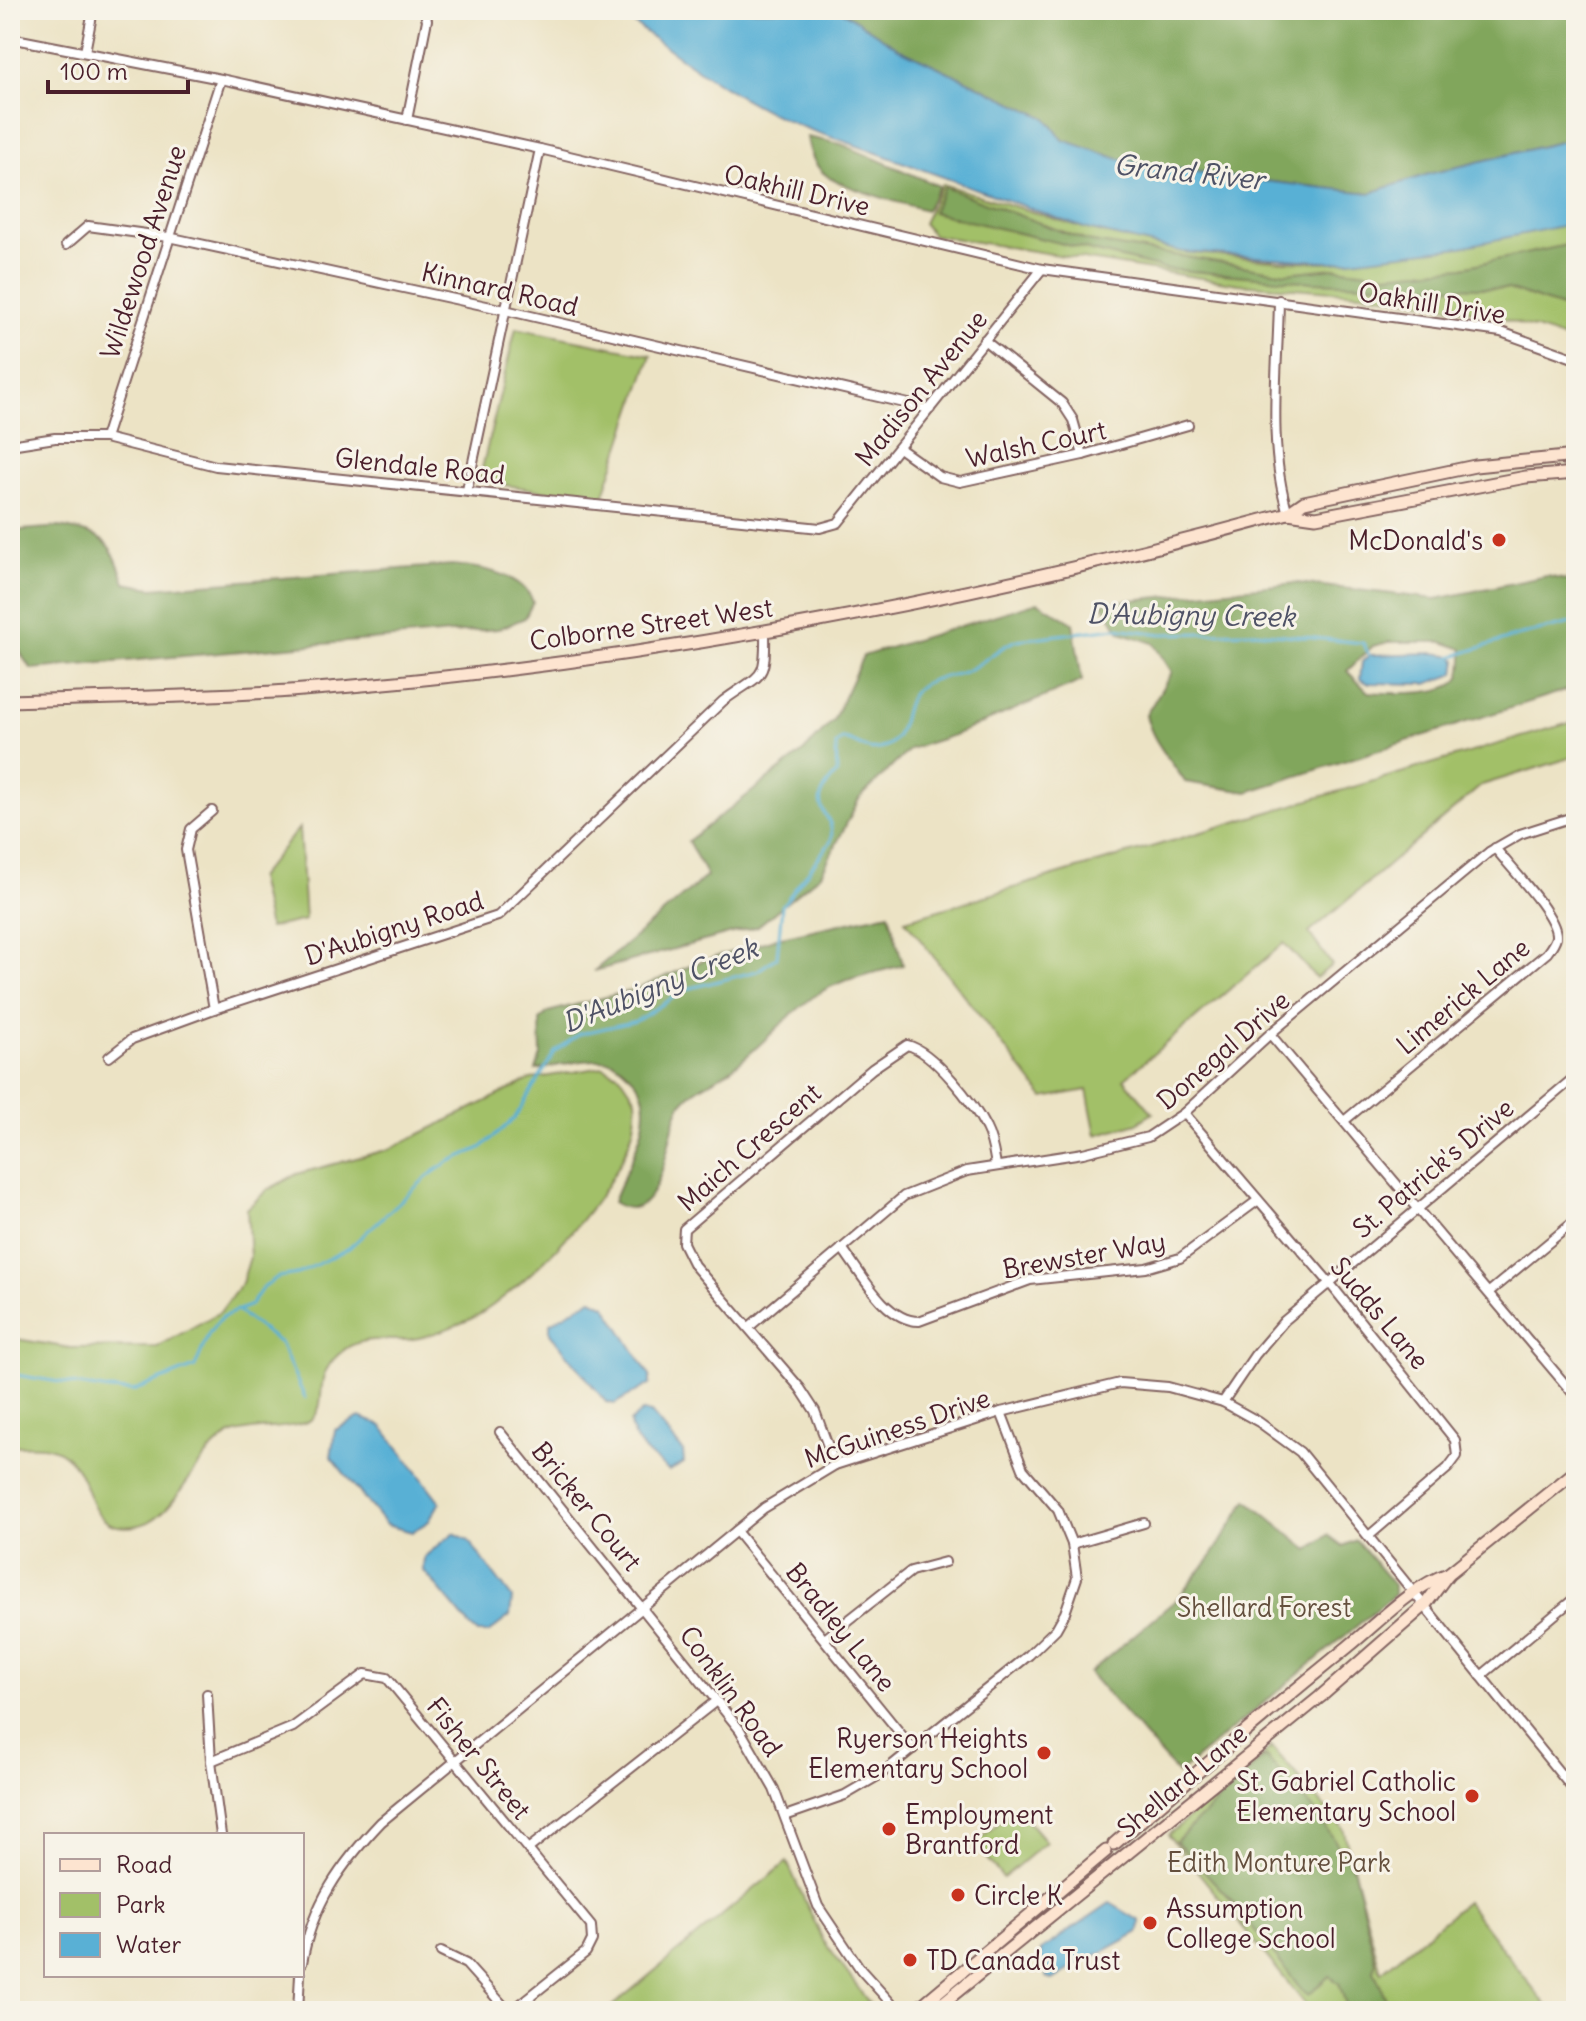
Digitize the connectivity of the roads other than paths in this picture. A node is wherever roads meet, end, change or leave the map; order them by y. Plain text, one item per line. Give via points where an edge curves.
1 (93, 10) edge
2 (424, 10) edge
3 (10, 38) edge
4 (85, 52) junction
5 (221, 79) junction
6 (407, 120) junction
7 (540, 149) junction
8 (168, 237) junction
9 (66, 245) dead end
10 (1042, 269) junction
11 (1279, 300) junction
12 (505, 310) junction
13 (984, 340) junction
14 (1576, 359) edge
15 (930, 409) junction
16 (1188, 425) dead end
17 (105, 438) junction
18 (10, 445) edge
19 (899, 448) junction
20 (1083, 455) junction
21 (1576, 456) edge
22 (1576, 473) edge
23 (467, 490) junction
24 (1288, 513) junction
25 (828, 526) joint
26 (765, 631) junction
27 (10, 701) edge
28 (212, 811) dead end
29 (1576, 816) edge
30 (1495, 848) junction
31 (214, 1009) junction
32 (1270, 1034) junction
33 (109, 1057) dead end
34 (1576, 1076) edge
35 (1184, 1113) junction
36 (1344, 1121) junction
37 (996, 1165) junction
38 (1257, 1201) junction
39 (1417, 1207) junction
40 (1576, 1220) edge
41 (842, 1248) junction
42 (1328, 1281) junction
43 (1489, 1292) junction
44 (749, 1327) junction
45 (1576, 1397) edge
46 (1223, 1402) junction
47 (1001, 1412) junction
48 (500, 1432) dead end
49 (835, 1465) junction
50 (1576, 1471) edge
51 (1144, 1523) dead end
52 (736, 1531) junction
53 (1370, 1535) junction
54 (1072, 1544) junction
55 (945, 1562) dead end
56 (1448, 1574) junction
57 (1415, 1593) junction
58 (1576, 1597) edge
59 (1425, 1605) junction
60 (642, 1606) junction
61 (826, 1638) junction
62 (1481, 1676) junction
63 (207, 1694) dead end
64 (716, 1701) junction
65 (913, 1749) junction
66 (211, 1761) junction
67 (457, 1761) junction
68 (1576, 1793) edge
69 (785, 1816) junction
70 (221, 1833) edge
71 (528, 1849) junction
72 (304, 1943) edge
73 (441, 1952) dead end
74 (300, 1977) edge
75 (298, 2011) edge
76 (510, 2011) edge
77 (898, 2011) edge
78 (915, 2011) edge
79 (933, 2011) edge

1 - 4 street
2 - 6 street via 427,20
3 - 4 street, Oakhill Drive
4 - 5 street, Oakhill Drive
5 - 6 street, Oakhill Drive
5 - 8 street, Wildewood Avenue
6 - 7 street, Oakhill Drive
7 - 10 street, Oakhill Drive
7 - 12 street
8 - 9 street, Kinnard Road via 88,226
8 - 12 street, Kinnard Road
8 - 17 street, Wildewood Avenue
10 - 11 street, Oakhill Drive
10 - 13 street, Madison Avenue
11 - 14 street, Oakhill Drive via 1501,332
11 - 24 street via 1279,485
12 - 15 street, Kinnard Road
12 - 23 street
13 - 15 street, Madison Avenue
13 - 20 street via 1062,403
15 - 19 street, Madison Avenue
16 - 20 street, Walsh Court
17 - 18 street, Glendale Road
17 - 23 street, Glendale Road via 216,466
19 - 20 street, Walsh Court via 940,477 960,482
19 - 25 street, Madison Avenue via 838,523
21 - 24 main road, Colborne Street West via 1475,466 1304,502
22 - 24 main road, Colborne Street West via 1316,517
23 - 25 street, Glendale Road
24 - 26 main road, Colborne Street West via 1074,567
26 - 27 main road, Colborne Street West via 554,662 290,691
26 - 31 street, D'Aubigny Road via 767,662 759,677 723,701 498,916
28 - 31 street via 191,829 186,850
29 - 30 street, Donegal Drive
30 - 32 street, Donegal Drive
30 - 36 street, Limerick Lane via 1553,919 1553,944
31 - 33 street, D'Aubigny Road via 132,1039
32 - 35 street, Donegal Drive
32 - 36 street
34 - 39 street, St. Patrick's Drive
35 - 37 street, Donegal Drive via 1148,1137 1123,1145
35 - 38 street, Sudds Lane
36 - 39 street
37 - 41 street, Donegal Drive via 948,1176 904,1196
37 - 44 street, Maich Crescent via 979,1115 924,1051 907,1045 892,1053 684,1229 686,1254
38 - 41 street, Brewster Way via 1180,1258 1146,1268 1030,1280 919,1321 904,1321 890,1310
38 - 42 street, Sudds Lane
39 - 42 street, St. Patrick's Drive
39 - 43 street
40 - 43 street
41 - 44 street, Donegal Drive
42 - 46 street, St. Patrick's Drive via 1269,1336
42 - 53 street, Sudds Lane via 1455,1440 1457,1456 1448,1468
43 - 45 street
44 - 49 street, Maich Crescent via 808,1399
46 - 47 street, McGuiness Drive via 1168,1387 1120,1383
46 - 53 street, McGuiness Drive via 1300,1452
47 - 49 street, McGuiness Drive
47 - 54 street via 1023,1469 1058,1510
48 - 60 street, Bricker Court
49 - 52 street, McGuiness Drive via 788,1490
50 - 56 main road, Shellard Lane
51 - 54 street
52 - 60 street, McGuiness Drive
52 - 61 street, Bradley Lane
53 - 57 street, McGuiness Drive
54 - 65 street via 1077,1578 1056,1629
55 - 61 street via 911,1571
56 - 57 main road, Shellard Lane
56 - 59 main road, Shellard Lane
57 - 59 street, McGuiness Drive
57 - 78 main road, Shellard Lane
58 - 62 street
59 - 62 street, McGuiness Drive
59 - 79 main road, Shellard Lane via 1320,1697
60 - 64 street, Conklin Road
60 - 67 street, McGuiness Drive
61 - 65 street, Bradley Lane
62 - 68 street, McGuiness Drive
63 - 66 street
64 - 69 street, Conklin Road via 763,1766
64 - 71 street
65 - 69 street via 863,1786
66 - 67 street, Fisher Street via 293,1727 372,1672 387,1678
66 - 70 street
67 - 71 street, Fisher Street
67 - 72 street, McGuiness Drive via 381,1822 344,1861
69 - 77 street, Conklin Road via 818,1906 861,1970
71 - 76 street, Fisher Street via 591,1926 592,1940 586,1952
73 - 76 street via 466,1964
74 - 75 street

